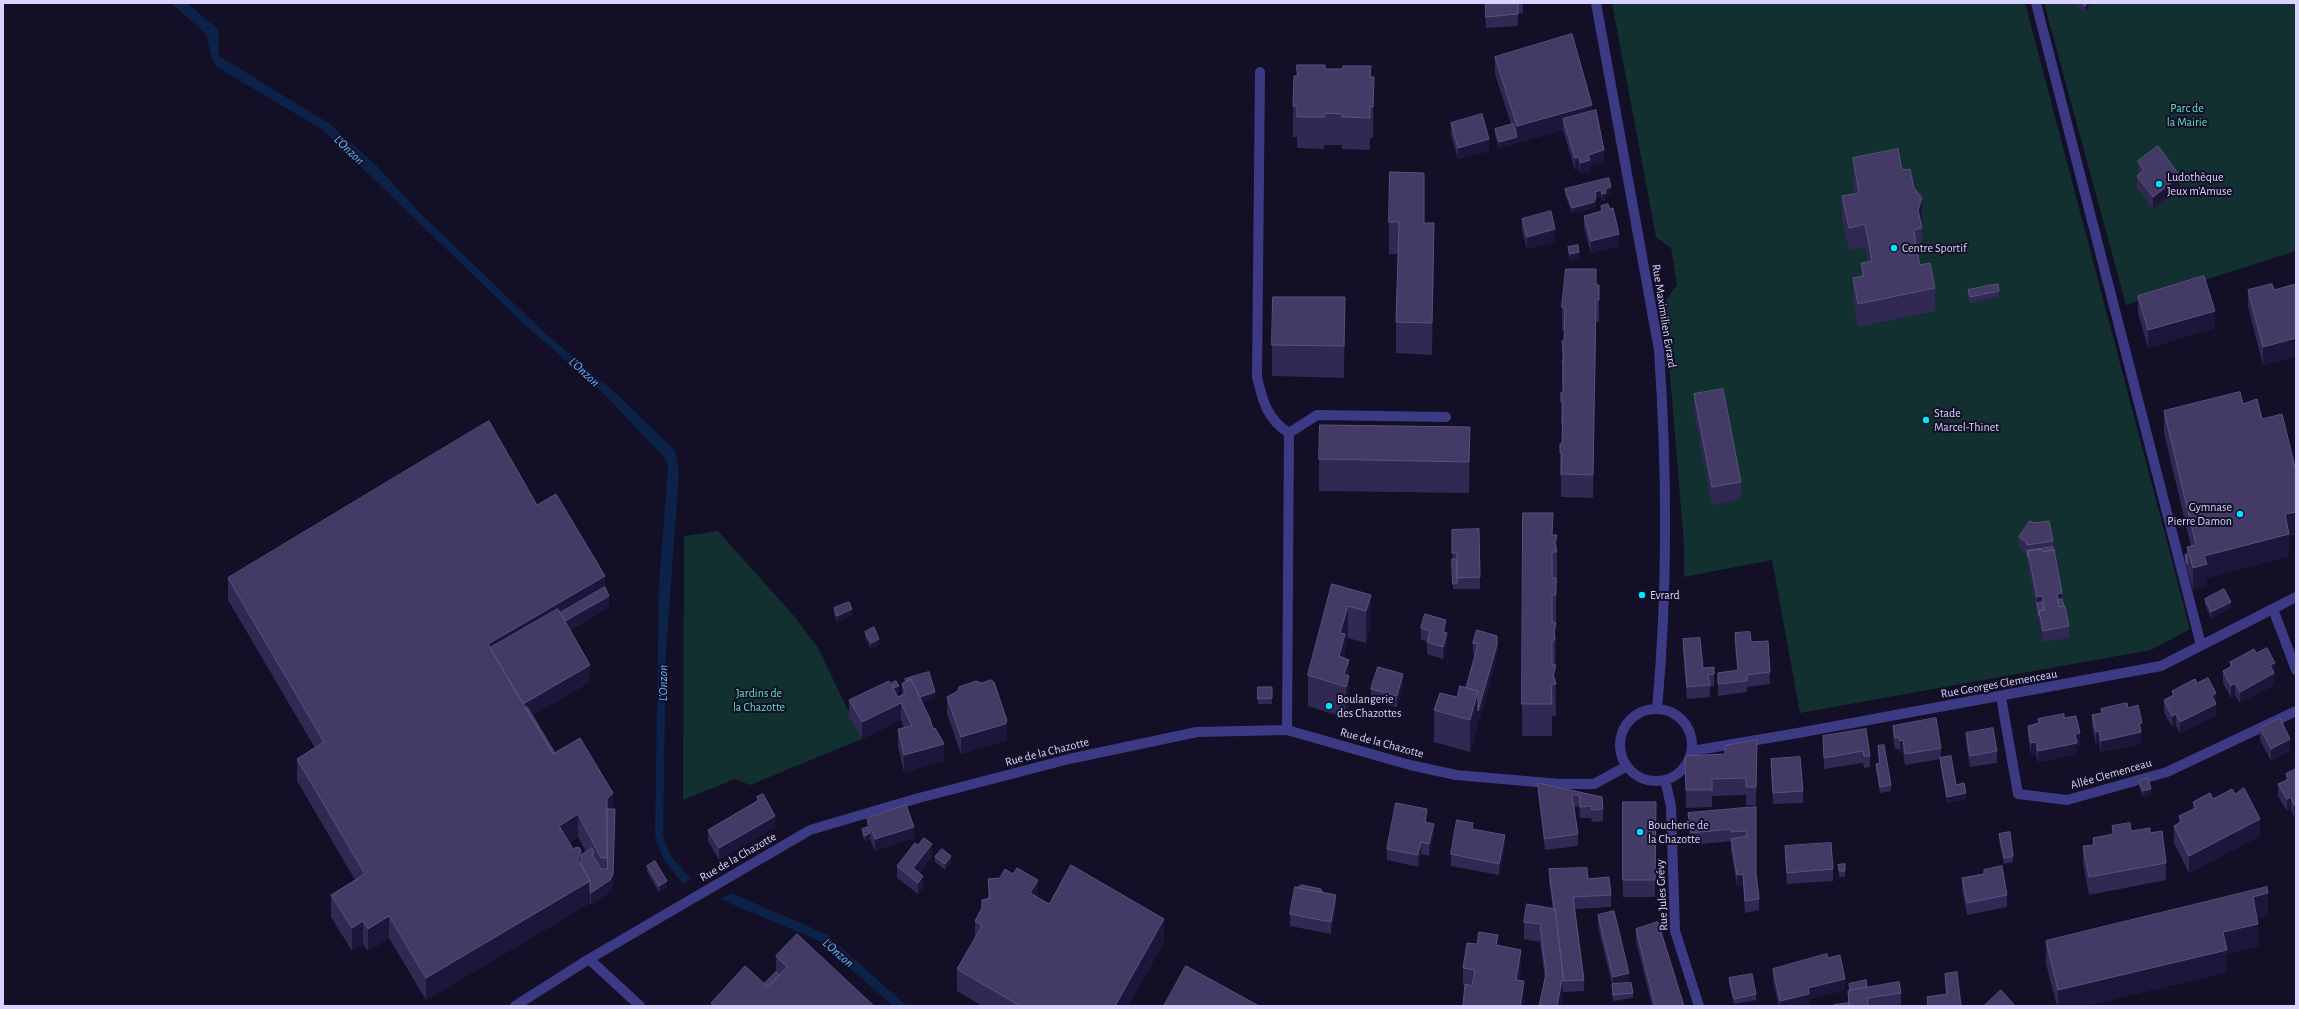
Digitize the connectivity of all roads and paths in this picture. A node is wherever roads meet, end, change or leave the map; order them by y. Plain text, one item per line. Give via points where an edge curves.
1 (1596, 3) edge
2 (2036, 3) edge
3 (1260, 72) dead end
4 (1446, 417) dead end
5 (1289, 433) junction
6 (2296, 597) edge
7 (2272, 609) junction
8 (2201, 645) junction
9 (2296, 670) edge
10 (2001, 696) junction
11 (1657, 709) junction
12 (2296, 710) edge
13 (1287, 730) junction
14 (1692, 751) junction
15 (1627, 766) junction
16 (1664, 780) junction
17 (589, 959) junction
18 (515, 1006) edge
19 (640, 1006) edge
20 (1699, 1006) edge

1 - 11 street, Rue Maximilien Evrard via 1659,350 1663,406 1664,502 1662,649
2 - 8 street
3 - 5 street via 1257,377 1263,404 1276,425
4 - 5 street via 1317,415
5 - 13 street
6 - 7 street, Rue Georges Clemenceau
7 - 8 street, Rue Georges Clemenceau
7 - 9 street
8 - 10 street, Rue Georges Clemenceau via 2162,666
10 - 12 street, Allée Clemenceau via 2018,794 2068,800 2167,772
10 - 14 street, Rue Georges Clemenceau
11 - 14 street via 1669,711 1688,727 1692,738
11 - 15 street via 1644,711 1632,718 1624,728 1620,741 1621,754
13 - 15 street, Rue de la Chazotte via 1410,765 1456,775 1560,784 1594,784
13 - 17 street, Rue de la Chazotte via 1197,732 1070,759 915,799 810,830
14 - 16 street via 1687,764 1677,774
15 - 16 street via 1637,776
16 - 20 street, Rue Jules Grévy via 1671,806 1675,931
17 - 18 street, Rue de la Chazotte
17 - 19 street

